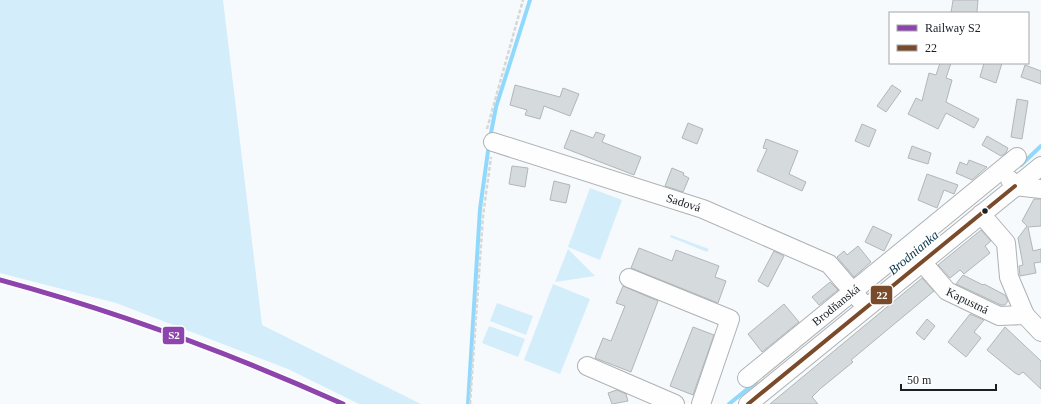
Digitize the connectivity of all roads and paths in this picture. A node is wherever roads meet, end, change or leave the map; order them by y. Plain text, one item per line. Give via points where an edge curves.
1 (523, 0) edge
2 (491, 138) junction
3 (1017, 157) dead end
4 (1041, 166) edge
5 (1008, 177) junction
6 (1041, 189) edge
7 (981, 214) junction
8 (922, 262) junction
9 (629, 278) dead end
10 (859, 299) junction
11 (1025, 315) junction
12 (1041, 332) edge
13 (587, 366) dead end
14 (747, 378) dead end
15 (470, 404) edge
16 (676, 404) edge
17 (702, 404) edge
18 (748, 404) edge

1 - 2 path via 487,130
2 - 10 street, Sadová via 703,209 829,264
2 - 15 path
3 - 5 street, Brodňanská
4 - 5 street, Brodňanská
5 - 6 street
5 - 7 street, Brodňanská
5 - 10 street, Brodňanská
7 - 8 street, Brodňanská
7 - 11 street via 1006,243 1009,277
8 - 10 street, Brodňanská
8 - 11 street, Kapustná via 947,291 999,316
9 - 17 street via 730,319
10 - 14 street, Brodňanská
10 - 18 street, Brodňanská
11 - 12 street
13 - 16 street

